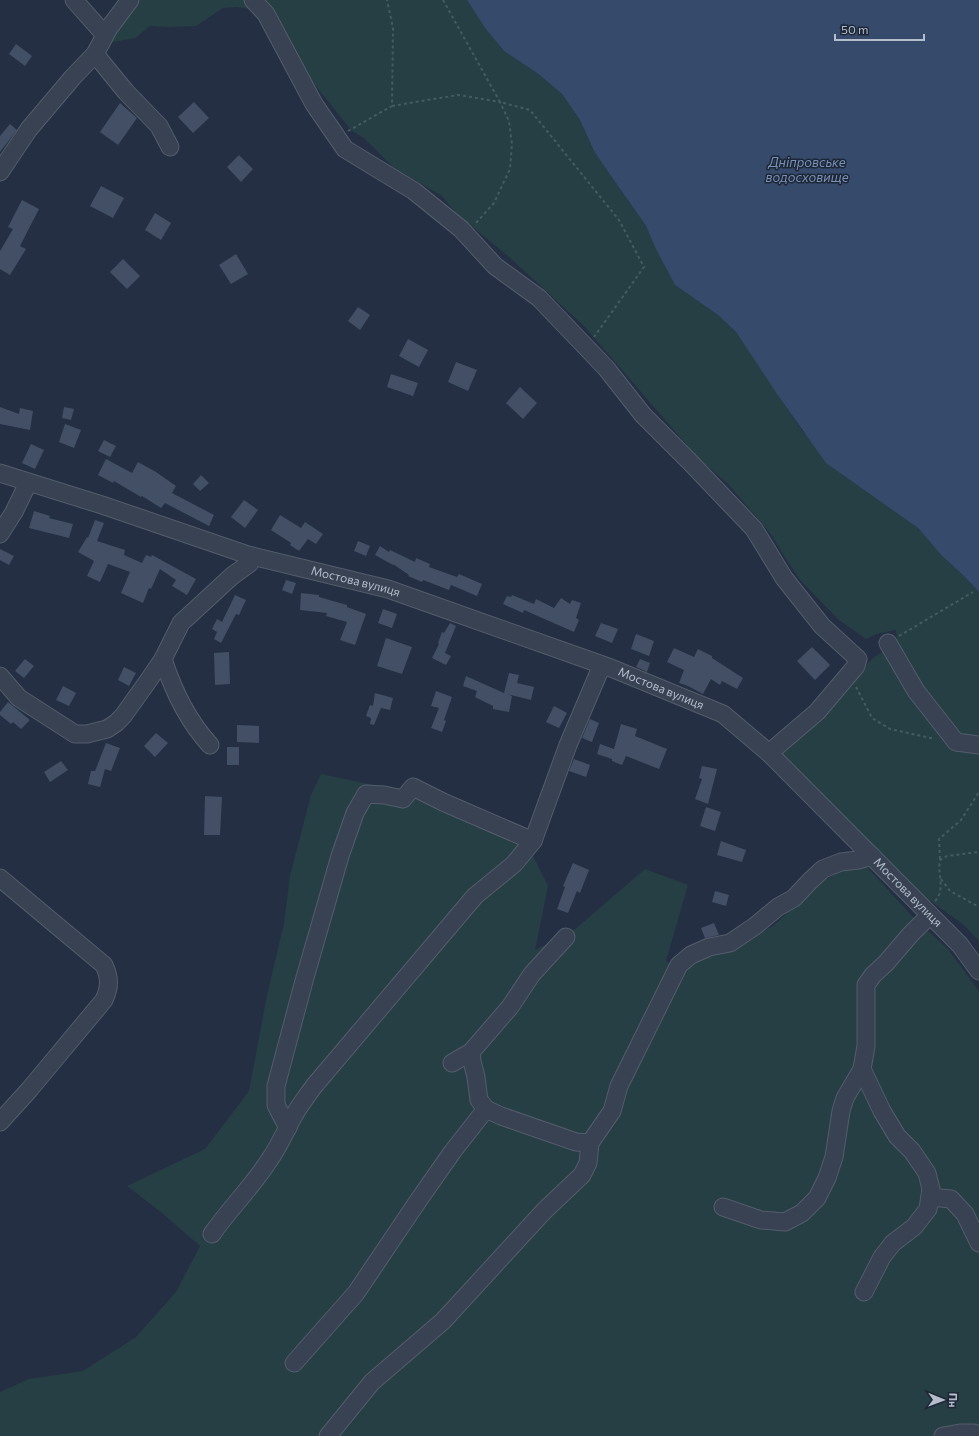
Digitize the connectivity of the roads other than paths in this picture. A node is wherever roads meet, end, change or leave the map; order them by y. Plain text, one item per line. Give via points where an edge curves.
1 (74, 0) edge
2 (130, 0) edge
3 (253, 0) edge
4 (105, 35) junction
5 (95, 54) junction
6 (170, 147) dead end
7 (0, 172) edge
8 (0, 473) edge
9 (28, 483) junction
10 (0, 534) edge
11 (252, 556) junction
12 (888, 643) road end
13 (163, 659) junction
14 (602, 665) junction
15 (0, 676) edge
16 (210, 745) dead end
17 (979, 745) edge
18 (769, 753) junction
19 (533, 841) junction
20 (872, 856) junction
21 (0, 878) edge
22 (927, 912) junction
23 (566, 937) dead end
24 (979, 971) edge
25 (471, 1052) junction
26 (452, 1063) dead end
27 (862, 1069) junction
28 (486, 1109) junction
29 (0, 1122) edge
30 (288, 1128) junction
31 (590, 1144) junction
32 (930, 1197) junction
33 (723, 1207) dead end
34 (212, 1234) dead end
35 (979, 1243) edge
36 (864, 1292) dead end
37 (294, 1363) dead end
38 (328, 1436) edge
39 (943, 1436) edge
40 (977, 1436) edge

1 - 4 street
2 - 4 street
3 - 18 street via 266,14 314,104 345,149 414,191 466,234 494,266 539,298 606,368 643,415 754,529 784,578 822,626 858,659 856,666 816,712
4 - 5 street
5 - 6 street via 126,92 159,126
5 - 7 street via 29,129
8 - 9 street, Мостова вулиця
9 - 10 street
9 - 11 street, Мостова вулиця via 102,505
11 - 13 street via 250,563 232,576 181,623
11 - 14 street, Мостова вулиця via 388,589
12 - 17 street via 916,691 956,742
13 - 15 street via 116,723 86,734 75,734 19,698
13 - 16 street via 170,680 187,713
14 - 18 street, Мостова вулиця via 723,714
14 - 19 street via 568,745
18 - 20 street, Мостова вулиця
19 - 30 street via 514,864 475,896 314,1086
19 - 30 street via 413,787 403,799 366,794 355,813 340,856 276,1086 276,1105
20 - 22 street, Мостова вулиця
20 - 31 street via 840,862 823,869 794,898 730,943 709,947 691,955 679,965 619,1086 612,1111
21 - 29 street via 104,965 110,982 104,1000
22 - 24 street, Мостова вулиця via 960,946
22 - 27 street via 866,985 866,1046
23 - 25 street via 532,974 510,1007
25 - 26 street
25 - 28 street via 479,1100
27 - 32 street via 882,1111 927,1173 931,1188
27 - 33 street via 845,1098 834,1157 827,1178 816,1198 802,1213 785,1222 762,1220
28 - 31 street via 570,1140
28 - 37 street via 418,1200 356,1293
30 - 34 street via 270,1159
31 - 38 street via 588,1163 582,1175 544,1211 443,1321 372,1382
32 - 35 street via 951,1199 965,1214
32 - 36 street via 928,1209 914,1227 893,1242
39 - 40 street via 960,1432 974,1433

